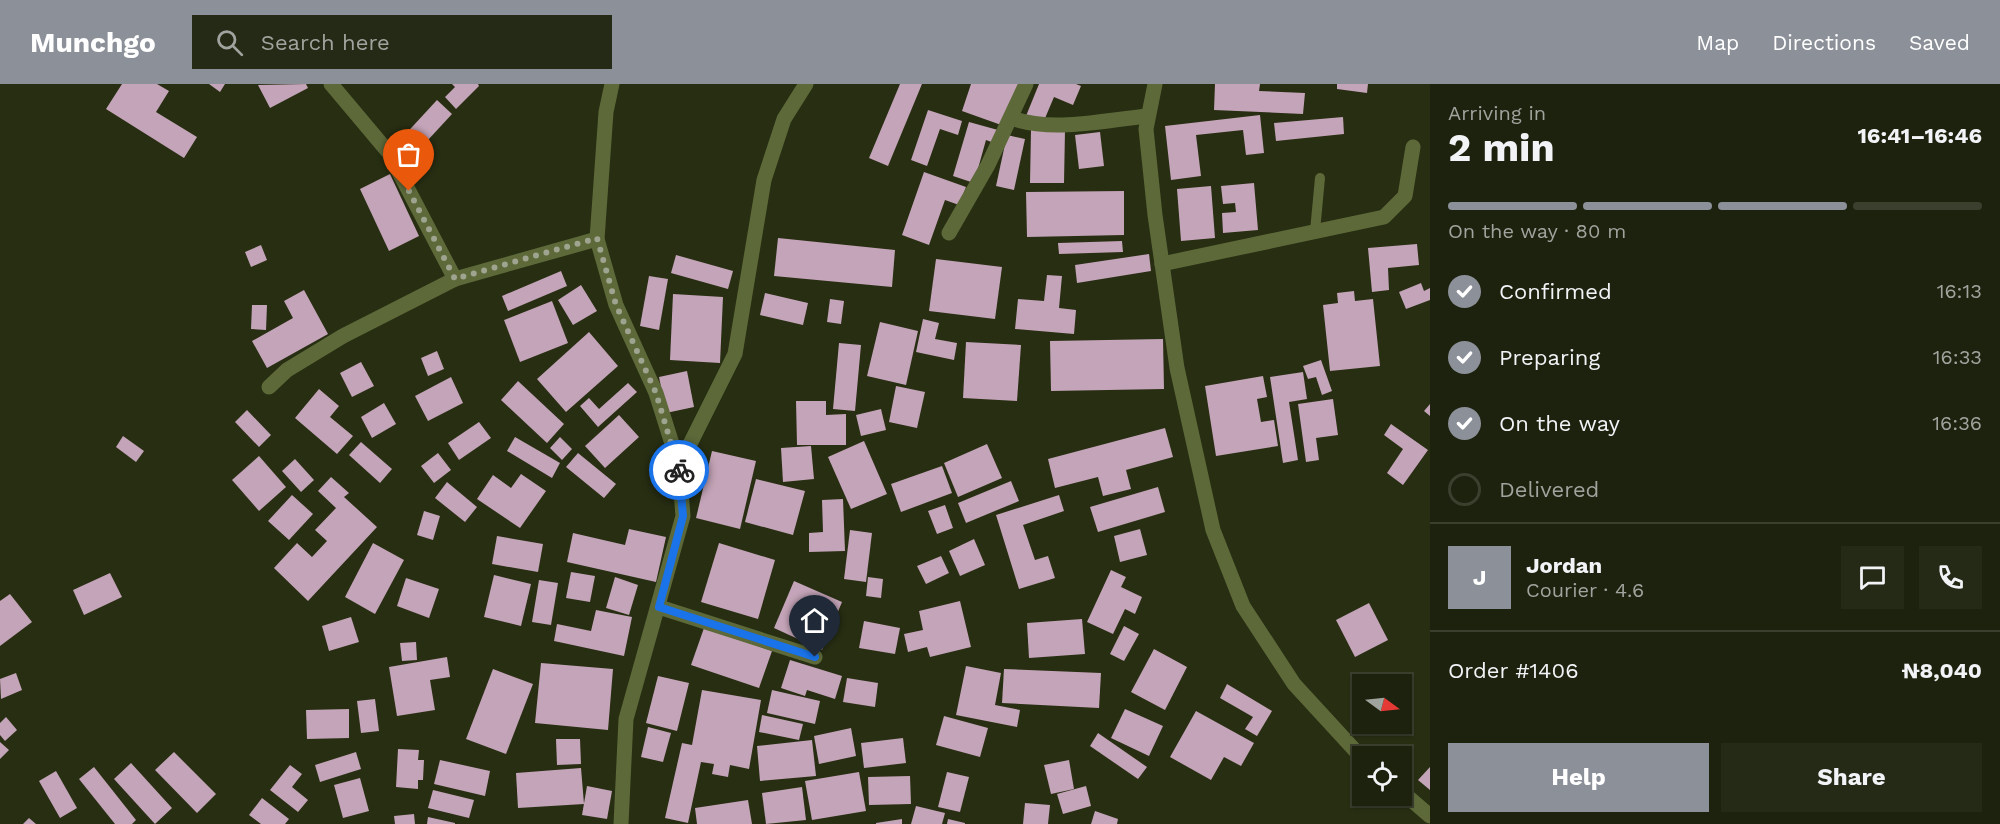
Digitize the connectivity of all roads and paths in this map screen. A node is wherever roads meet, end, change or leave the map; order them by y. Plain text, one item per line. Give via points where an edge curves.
1 (332, 84) edge
2 (612, 84) edge
3 (806, 84) edge
4 (1026, 84) edge
5 (1155, 84) edge
6 (1148, 116) junction
7 (1011, 118) junction
8 (1413, 147) dead end
9 (1320, 177) dead end
10 (1315, 231) junction
11 (949, 233) dead end
12 (597, 238) junction
13 (1162, 264) junction
14 (455, 279) junction
15 (269, 387) dead end
16 (679, 466) junction
17 (659, 607) junction
18 (815, 657) dead end
19 (1352, 747) edge
20 (1412, 800) edge
21 (1430, 816) edge
22 (621, 824) edge

1 - 14 street via 389,153
2 - 12 street via 606,112
3 - 16 street via 784,119 764,180 735,354
4 - 7 street
5 - 6 street
6 - 7 street via 1050,125 1031,125
6 - 13 street via 1146,129
7 - 11 street
8 - 10 street via 1405,196 1384,218
9 - 10 lane
10 - 13 street
12 - 14 street
12 - 16 street via 616,305 656,393
13 - 19 street via 1177,368 1213,530 1243,606 1294,684
14 - 15 street via 343,336 287,369
16 - 17 street via 683,516
17 - 18 street
17 - 22 street via 627,719
20 - 21 street

